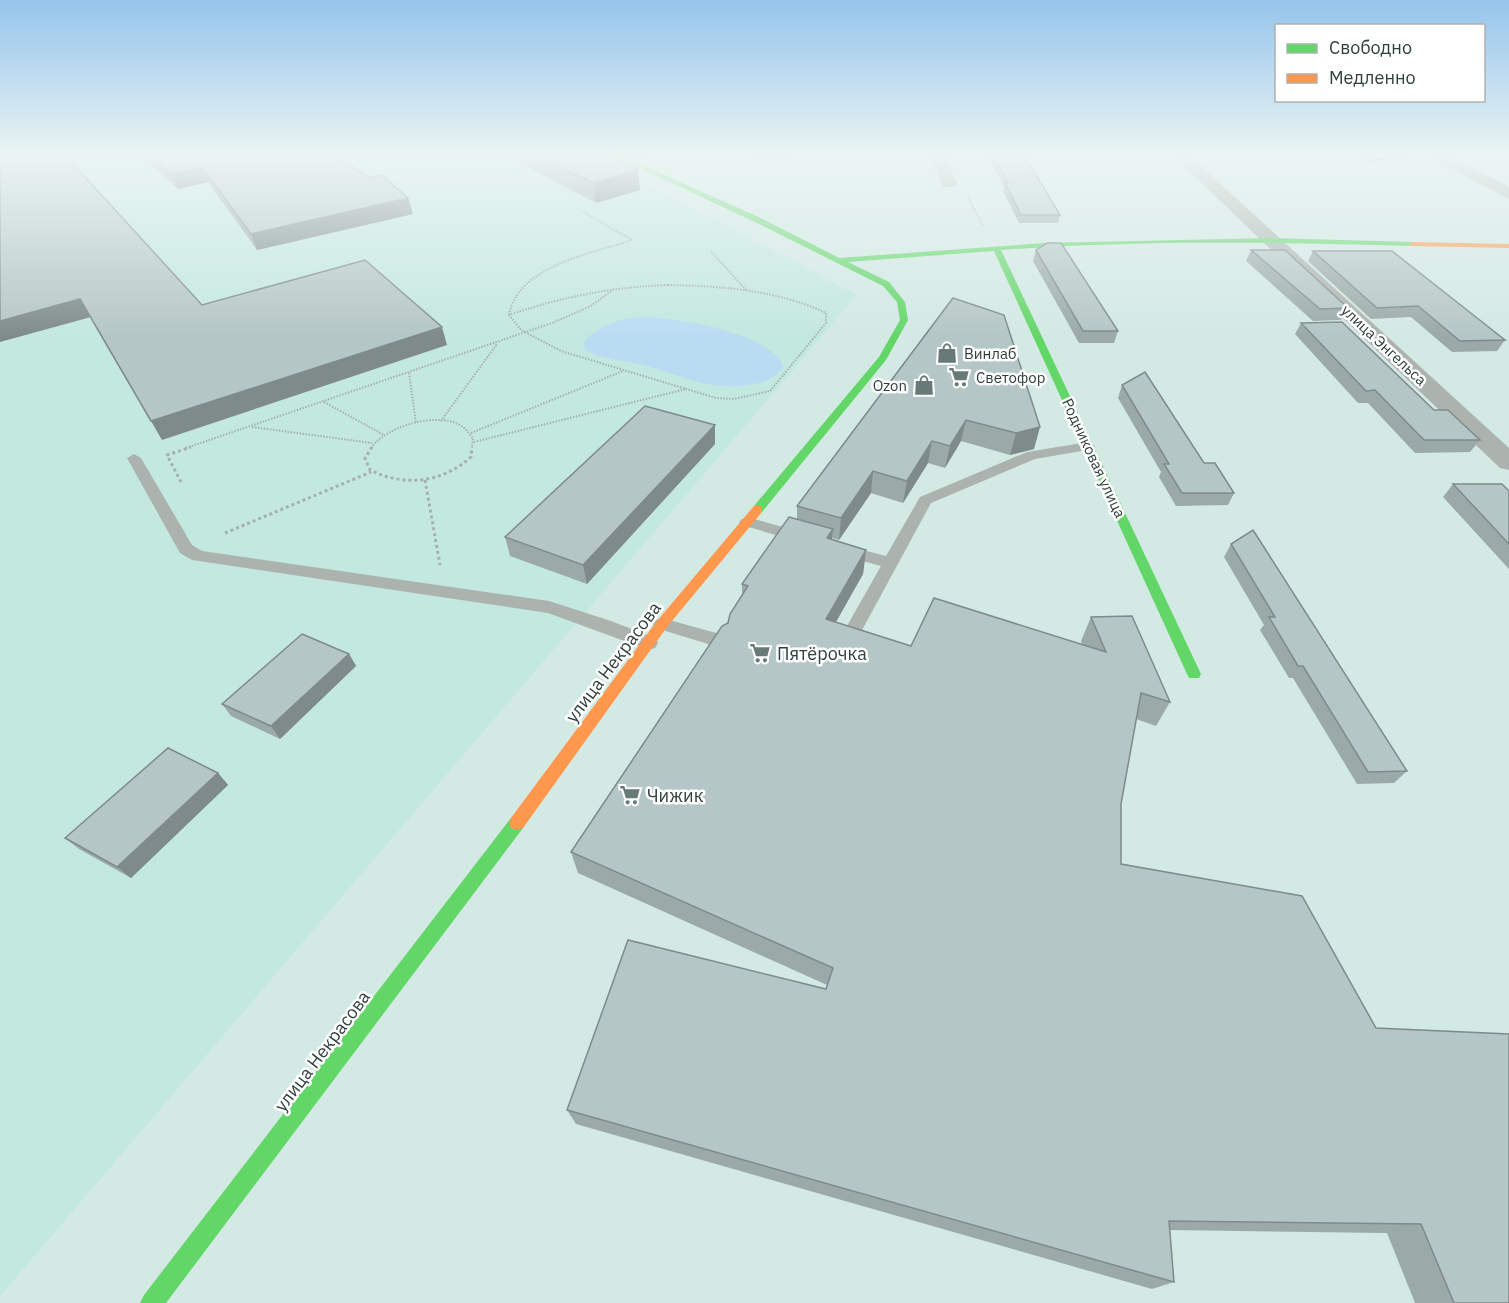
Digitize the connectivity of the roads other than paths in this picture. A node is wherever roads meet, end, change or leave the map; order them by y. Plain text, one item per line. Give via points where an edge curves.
1 (744, 216) edge
2 (1245, 216) edge
3 (1271, 240) junction
4 (1509, 246) edge
5 (996, 248) junction
6 (837, 260) junction
7 (1088, 446) junction
8 (134, 458) dead end
9 (1509, 462) edge
10 (747, 522) junction
11 (890, 563) junction
12 (662, 624) junction
13 (848, 640) edge
14 (721, 641) edge
15 (649, 643) junction
16 (1194, 674) dead end
17 (152, 1303) edge

1 - 6 street, улица Некрасова
2 - 3 street, улица Энгельса
3 - 4 street
3 - 5 street
3 - 9 street, улица Энгельса
5 - 6 street
5 - 7 street, Родниковая улица
6 - 10 street, улица Некрасова via 886,284 901,302 904,320 883,358
7 - 11 lane via 1032,455 926,500
7 - 16 street, Родниковая улица
8 - 15 lane via 186,549 198,556 549,607
10 - 11 lane
10 - 12 street, улица Некрасова
11 - 13 lane
12 - 14 lane
12 - 15 street, улица Некрасова
15 - 17 street, улица Некрасова

